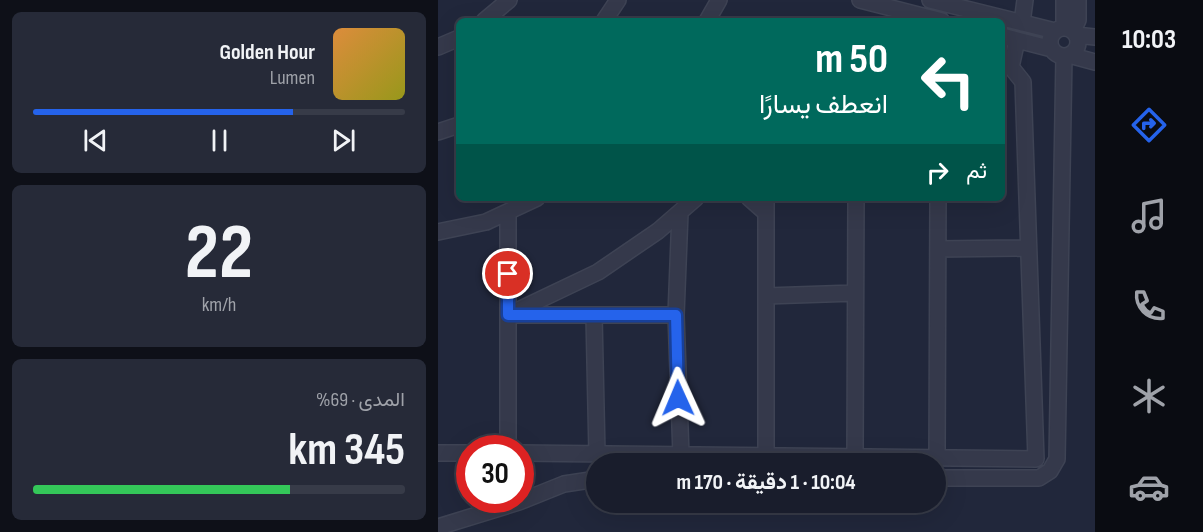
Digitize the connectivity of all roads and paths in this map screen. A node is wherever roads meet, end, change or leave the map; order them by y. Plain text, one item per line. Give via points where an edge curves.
1 (509, 0) edge
2 (618, 0) edge
3 (719, 0) edge
4 (860, 0) edge
5 (930, 0) edge
6 (1024, 0) edge
7 (1064, 0) edge
8 (1078, 0) edge
9 (488, 18) edge
10 (606, 18) edge
11 (709, 18) edge
12 (928, 18) edge
13 (1002, 18) edge
14 (1005, 19) edge
15 (1022, 23) junction
16 (1067, 32) junction
17 (1095, 37) edge
18 (1009, 38) edge
19 (456, 39) edge
20 (438, 47) edge
21 (1062, 53) junction
22 (1095, 62) edge
23 (456, 126) edge
24 (438, 132) edge
25 (531, 201) edge
26 (693, 201) edge
27 (856, 201) edge
28 (938, 201) edge
29 (766, 206) edge
30 (508, 213) junction
31 (680, 213) junction
32 (438, 232) edge
33 (1028, 248) junction
34 (938, 249) junction
35 (855, 293) junction
36 (766, 296) junction
37 (508, 315) junction
38 (676, 315) junction
39 (594, 316) junction
40 (508, 435) edge
41 (438, 453) edge
42 (456, 453) edge
43 (534, 453) edge
44 (597, 453) edge
45 (681, 453) edge
46 (766, 453) edge
47 (855, 453) edge
48 (937, 453) edge
49 (586, 454) edge
50 (946, 458) edge
51 (946, 478) edge
52 (586, 481) edge
53 (438, 527) edge

1 - 9 street
2 - 10 street
3 - 11 street
4 - 12 street
5 - 13 street
6 - 15 street
7 - 16 street
8 - 16 street via 1078,20
14 - 15 street
15 - 16 street
16 - 17 street
16 - 21 street via 1051,36
16 - 21 street via 1078,40 1076,49
18 - 21 street
18 - 33 street via 1011,67 1023,82
19 - 20 street
21 - 22 street
21 - 51 street via 1056,459 1050,471 1039,478
23 - 24 street
25 - 30 street
26 - 31 street
27 - 35 street
28 - 34 street
29 - 36 street
30 - 32 street
30 - 37 street
31 - 37 street via 598,272
31 - 38 street
33 - 34 street
33 - 50 street via 1036,459
34 - 48 street
35 - 36 street
35 - 47 street
36 - 46 street
37 - 39 street
37 - 40 street
38 - 39 street
38 - 45 street
39 - 44 street
41 - 42 street
43 - 49 street
52 - 53 street via 564,484

